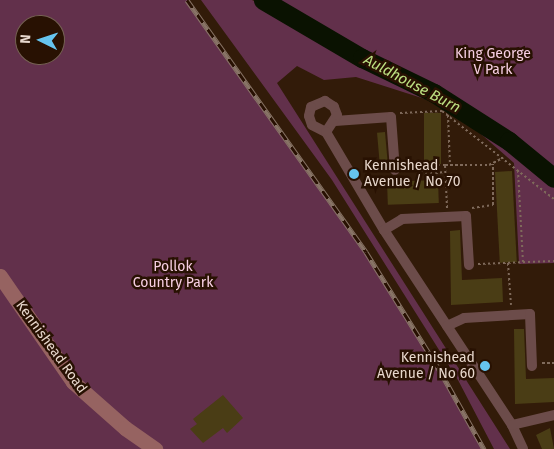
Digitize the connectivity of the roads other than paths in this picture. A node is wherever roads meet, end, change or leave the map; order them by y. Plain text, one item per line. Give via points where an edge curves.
1 (335, 121) junction
2 (326, 132) junction
3 (395, 170) road end
4 (384, 230) junction
5 (468, 265) road end
6 (0, 276) edge
7 (447, 326) junction
8 (532, 365) road end
9 (554, 415) edge
10 (512, 424) junction
11 (155, 449) edge
12 (523, 449) edge

1 - 2 street
1 - 2 street via 334,107 325,101 311,107 312,125
1 - 3 street via 391,117
2 - 4 street
4 - 5 street via 402,219 466,216
4 - 7 street
6 - 11 street, Kennishead Road via 73,382 125,428
7 - 8 street via 464,318 530,314
7 - 10 street
9 - 10 street
10 - 12 street

